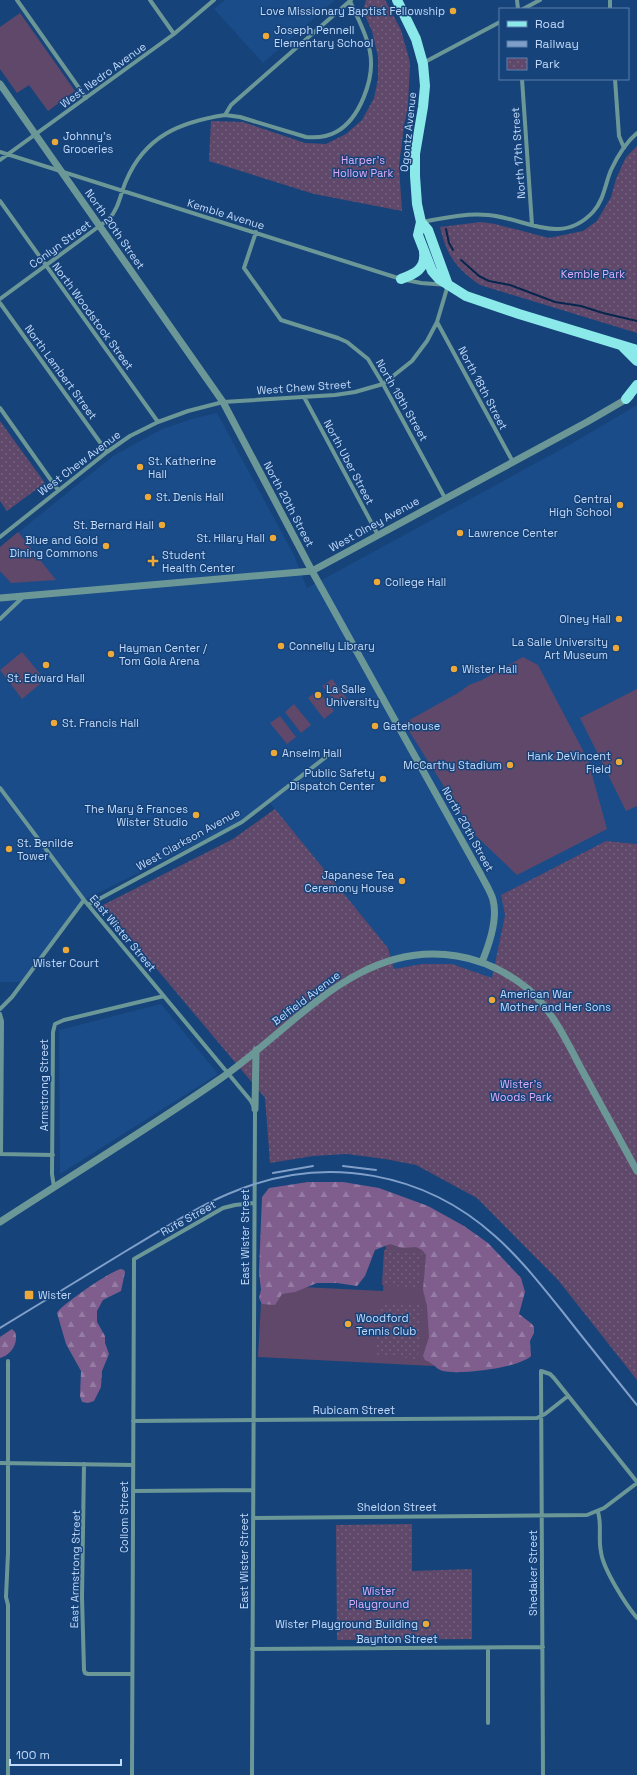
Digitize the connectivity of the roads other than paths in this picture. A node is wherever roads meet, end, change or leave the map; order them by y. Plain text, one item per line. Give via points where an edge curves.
1 (18, 0) edge
2 (150, 0) edge
3 (214, 0) edge
4 (350, 0) edge
5 (397, 0) edge
6 (540, 0) edge
7 (526, 8) edge
8 (499, 23) edge
9 (174, 34) junction
10 (423, 64) junction
11 (522, 80) edge
12 (615, 80) edge
13 (0, 84) edge
14 (86, 98) junction
15 (225, 115) junction
16 (637, 133) edge
17 (36, 135) junction
18 (624, 148) junction
19 (0, 152) edge
20 (7, 155) junction
21 (0, 160) edge
22 (61, 172) junction
23 (122, 190) junction
24 (0, 202) edge
25 (421, 222) junction
26 (532, 225) junction
27 (100, 226) junction
28 (256, 232) junction
29 (424, 252) junction
30 (46, 266) junction
31 (401, 279) junction
32 (448, 285) junction
33 (0, 299) edge
34 (0, 303) edge
35 (437, 322) junction
36 (620, 344) junction
37 (637, 350) edge
38 (637, 362) edge
39 (384, 384) junction
40 (637, 385) edge
41 (637, 393) edge
42 (304, 397) junction
43 (626, 399) junction
44 (223, 402) junction
45 (0, 408) edge
46 (158, 422) junction
47 (107, 452) junction
48 (513, 462) junction
49 (58, 490) junction
50 (445, 498) junction
51 (378, 535) junction
52 (0, 537) edge
53 (312, 571) junction
54 (23, 596) junction
55 (0, 598) edge
56 (0, 619) edge
57 (331, 754) dead end
58 (0, 788) edge
59 (84, 900) junction
60 (88, 904) junction
61 (482, 962) junction
62 (164, 996) junction
63 (0, 1008) edge
64 (0, 1014) edge
65 (256, 1050) junction
66 (228, 1074) junction
67 (255, 1109) junction
68 (1, 1154) edge
69 (53, 1155) junction
70 (637, 1171) edge
71 (54, 1187) junction
72 (254, 1204) junction
73 (0, 1222) edge
74 (134, 1259) joint
75 (8, 1361) dead end
76 (568, 1396) junction
77 (541, 1416) junction
78 (253, 1420) junction
79 (133, 1421) junction
80 (0, 1464) edge
81 (8, 1464) junction
82 (84, 1464) junction
83 (133, 1464) junction
84 (637, 1482) edge
85 (253, 1490) junction
86 (133, 1491) junction
87 (598, 1512) junction
88 (542, 1515) junction
89 (253, 1518) junction
90 (637, 1618) edge
91 (542, 1647) junction
92 (488, 1648) junction
93 (252, 1649) junction
94 (132, 1674) junction
95 (488, 1723) dead end
96 (8, 1775) edge
97 (132, 1775) edge
98 (252, 1775) edge
99 (543, 1775) edge

1 - 14 street
2 - 9 street
3 - 9 street, West Nedro Avenue
4 - 15 street via 236,100
4 - 15 street via 366,39 372,63 367,91 359,108 348,122 336,132 314,138
5 - 10 main road, Ogontz Avenue via 416,39
6 - 7 street
8 - 10 street
9 - 14 street, West Nedro Avenue
10 - 25 main road, Ogontz Avenue via 425,86 415,162 417,204
11 - 26 street, North 17th Street
12 - 18 street via 619,136
13 - 17 street, North 20th Street
14 - 17 street, West Nedro Avenue
15 - 23 street, Conlyn Street via 194,120 168,131 137,161
16 - 18 street
17 - 20 street, West Nedro Avenue
17 - 22 street, North 20th Street
18 - 26 street via 611,170 601,200 582,222 564,229 552,230
19 - 20 street, Kemble Avenue
20 - 21 street, West Nedro Avenue
20 - 22 street, Kemble Avenue
22 - 23 street, Kemble Avenue
22 - 27 street, North 20th Street
23 - 27 street, Conlyn Street via 117,208 109,220
23 - 28 street, Kemble Avenue
24 - 30 street, North Woodstock Street
25 - 26 street via 476,214
25 - 29 main road, Ogontz Avenue via 418,236
25 - 32 main road, Ogontz Avenue via 428,230
27 - 30 street, Conlyn Street
27 - 44 street, North 20th Street
28 - 31 street, Kemble Avenue
28 - 39 street, North 19th Street via 244,268 278,318 347,342 368,359
29 - 31 main road via 425,258 421,268
29 - 32 main road, Ogontz Avenue via 432,271
30 - 33 street, Conlyn Street
30 - 46 street, North Woodstock Street
31 - 32 street, Kemble Avenue
32 - 35 street, West Chew Street
32 - 36 main road, Ogontz Avenue via 466,296 486,303
34 - 47 street, North Lambert Street
35 - 39 street, West Chew Street via 412,361
35 - 48 street, North 18th Street
36 - 37 main road, Ogontz Avenue
36 - 38 main road
39 - 42 street, West Chew Street via 355,392
39 - 50 street, North 19th Street
40 - 43 main road
41 - 43 street, West Olney Avenue
42 - 44 street, West Chew Street
42 - 51 street, North Uber Street
43 - 48 street, West Olney Avenue
44 - 46 street, West Chew Avenue
44 - 53 street, North 20th Street
45 - 49 street
46 - 47 street, West Chew Avenue via 130,436
47 - 49 street, West Chew Avenue
48 - 50 street, West Olney Avenue
49 - 52 street, West Chew Avenue
50 - 51 street, West Olney Avenue
51 - 53 street, West Olney Avenue
53 - 54 street, West Olney Avenue
53 - 61 street, North 20th Street via 494,900 494,919
54 - 55 street, West Olney Avenue
54 - 56 street
57 - 60 street, West Clarkson Avenue via 242,822
58 - 59 street, East Wister Street
59 - 60 street, East Wister Street
59 - 63 street via 12,997
60 - 62 street, East Wister Street
61 - 65 street, Belfield Avenue via 451,955 428,954 381,963 331,990
61 - 70 street, Belfield Avenue via 519,982 552,1015
62 - 66 street, East Wister Street
62 - 69 street, Armstrong Street via 55,1024
64 - 68 street
65 - 66 street, Belfield Avenue
65 - 67 street
66 - 67 street, East Wister Street
66 - 71 street, Belfield Avenue
67 - 72 street, East Wister Street
68 - 69 street
69 - 71 street, Armstrong Street
71 - 73 street, Belfield Avenue
72 - 74 street, Rufe Street via 223,1208
72 - 78 street, East Wister Street
74 - 79 street, Collom Street
75 - 81 street
76 - 77 street
76 - 77 street, Shedaker Street via 550,1374 541,1371
76 - 84 street
77 - 78 street, Rubicam Street
77 - 88 street, Shedaker Street
78 - 79 street, Rubicam Street
78 - 85 street, East Wister Street
79 - 83 street, Collom Street
80 - 81 street
81 - 82 street
81 - 96 street
82 - 83 street
82 - 94 street, East Armstrong Street via 82,1597 85,1673
83 - 86 street, Collom Street
84 - 87 street
85 - 86 street
85 - 89 street, East Wister Street
86 - 94 street, Collom Street
87 - 88 street, Sheldon Street via 587,1515
87 - 90 street via 602,1560
88 - 89 street, Sheldon Street
88 - 91 street, Shedaker Street
89 - 93 street, East Wister Street
91 - 92 street, Baynton Street
91 - 99 street, Shedaker Street
92 - 93 street, Baynton Street
92 - 95 street
93 - 98 street, East Wister Street
94 - 97 street, Collom Street

